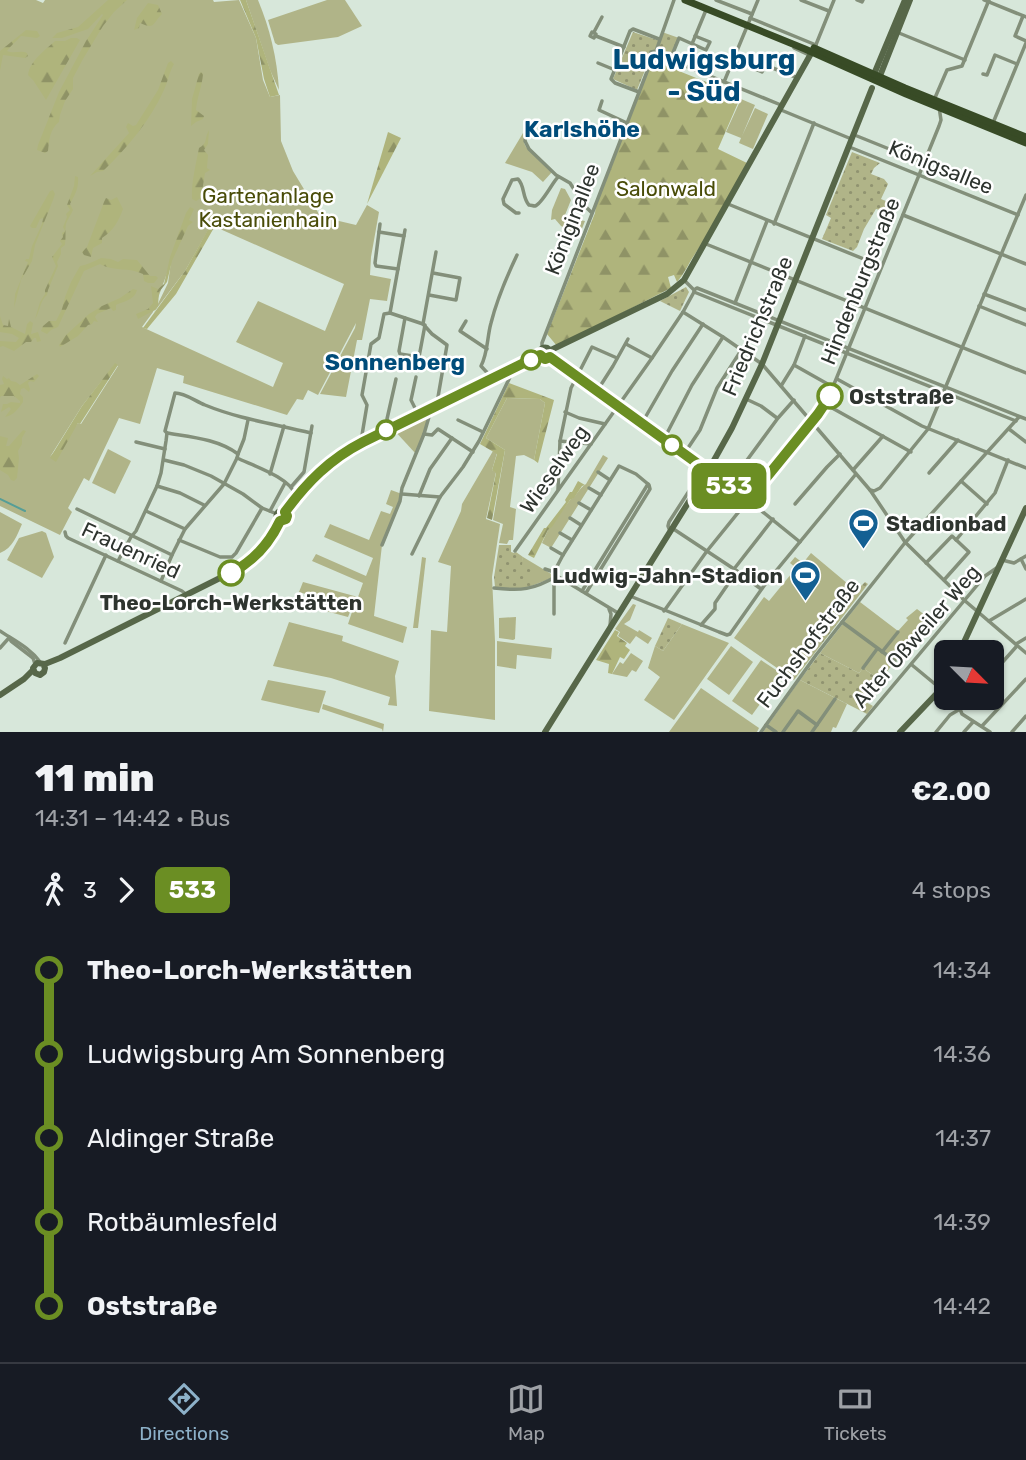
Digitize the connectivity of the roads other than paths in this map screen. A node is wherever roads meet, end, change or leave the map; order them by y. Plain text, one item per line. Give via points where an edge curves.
1 (673, 0) edge
2 (685, 0) edge
3 (695, 0) edge
4 (716, 0) edge
5 (758, 0) edge
6 (802, 0) edge
7 (834, 0) edge
8 (857, 0) edge
9 (863, 0) edge
10 (908, 0) edge
11 (988, 1) edge
12 (707, 10) junction
13 (830, 11) junction
14 (601, 16) dead end
15 (1025, 17) edge
16 (749, 21) junction
17 (898, 32) junction
18 (695, 36) junction
19 (660, 40) junction
20 (1026, 42) edge
21 (692, 44) junction
22 (624, 47) junction
23 (813, 50) junction
24 (657, 52) junction
25 (670, 60) junction
26 (733, 60) junction
27 (965, 60) junction
28 (883, 61) dead end
29 (598, 63) dead end
30 (1017, 64) junction
31 (615, 70) junction
32 (983, 74) dead end
33 (799, 78) junction
34 (875, 80) junction
35 (723, 82) junction
36 (639, 92) junction
37 (602, 101) dead end
38 (936, 103) junction
39 (782, 108) junction
40 (953, 113) junction
41 (941, 120) junction
42 (527, 123) dead end
43 (627, 123) junction
44 (814, 123) junction
45 (988, 124) junction
46 (853, 137) junction
47 (1026, 137) edge
48 (1026, 142) edge
49 (852, 148) junction
50 (924, 163) junction
51 (840, 170) junction
52 (919, 175) junction
53 (558, 177) junction
54 (1026, 195) edge
55 (728, 204) junction
56 (592, 212) junction
57 (519, 213) dead end
58 (903, 215) junction
59 (1018, 215) junction
60 (767, 221) junction
61 (774, 223) junction
62 (380, 224) dead end
63 (405, 230) dead end
64 (378, 232) junction
65 (404, 236) junction
66 (813, 239) junction
67 (706, 244) junction
68 (436, 251) dead end
69 (517, 255) dead end
70 (1001, 255) junction
71 (751, 262) junction
72 (1026, 264) edge
73 (882, 267) junction
74 (398, 269) junction
75 (433, 273) junction
76 (684, 280) junction
77 (796, 280) junction
78 (694, 291) junction
79 (984, 294) junction
80 (429, 295) junction
81 (735, 303) junction
82 (979, 306) junction
83 (866, 308) junction
84 (1026, 310) edge
85 (683, 312) junction
86 (390, 313) junction
87 (405, 318) junction
88 (466, 321) dead end
89 (779, 323) junction
90 (703, 324) junction
91 (424, 325) junction
92 (1026, 325) edge
93 (805, 336) junction
94 (723, 337) junction
95 (628, 339) dead end
96 (625, 344) junction
97 (962, 347) junction
98 (849, 348) junction
99 (487, 349) junction
100 (742, 349) junction
101 (541, 351) junction
102 (550, 354) junction
103 (847, 354) junction
104 (617, 358) junction
105 (652, 358) junction
106 (762, 364) junction
107 (794, 365) junction
108 (510, 370) junction
109 (1026, 373) edge
110 (416, 377) dead end
111 (577, 377) junction
112 (493, 379) junction
113 (837, 379) junction
114 (396, 380) dead end
115 (781, 386) junction
116 (834, 387) junction
117 (945, 389) junction
118 (597, 391) junction
119 (746, 399) junction
120 (794, 400) junction
121 (825, 404) junction
122 (439, 405) junction
123 (618, 406) junction
124 (430, 409) junction
125 (416, 410) junction
126 (565, 412) junction
127 (778, 418) junction
128 (1018, 419) junction
129 (1026, 419) edge
130 (248, 420) junction
131 (458, 420) dead end
132 (812, 422) junction
133 (642, 423) junction
134 (605, 424) junction
135 (390, 425) junction
136 (284, 426) junction
137 (312, 426) dead end
138 (928, 429) junction
139 (1010, 429) junction
140 (484, 432) junction
141 (167, 433) junction
142 (311, 433) junction
143 (424, 434) junction
144 (883, 436) junction
145 (452, 438) junction
146 (664, 439) junction
147 (958, 440) junction
148 (560, 441) junction
149 (136, 442) dead end
150 (363, 442) junction
151 (1026, 442) edge
152 (591, 444) junction
153 (165, 449) junction
154 (473, 452) junction
155 (911, 452) junction
156 (988, 452) junction
157 (684, 454) junction
158 (840, 454) junction
159 (238, 456) junction
160 (164, 460) junction
161 (1009, 460) junction
162 (1026, 468) edge
163 (708, 471) junction
164 (598, 472) dead end
165 (855, 472) junction
166 (929, 473) dead end
167 (270, 474) junction
168 (610, 480) junction
169 (961, 481) junction
170 (285, 483) junction
171 (224, 484) junction
172 (157, 486) junction
173 (729, 486) junction
174 (291, 487) junction
175 (589, 488) dead end
176 (558, 490) junction
177 (870, 490) junction
178 (402, 494) junction
179 (600, 495) junction
180 (419, 496) junction
181 (296, 497) junction
182 (440, 497) junction
183 (748, 500) junction
184 (579, 503) dead end
185 (795, 504) dead end
186 (987, 504) junction
187 (204, 506) junction
188 (262, 508) junction
189 (1026, 508) edge
190 (77, 509) dead end
191 (591, 510) junction
192 (146, 511) junction
193 (276, 515) junction
194 (570, 518) dead end
195 (773, 519) junction
196 (581, 525) junction
197 (185, 529) junction
198 (671, 530) junction
199 (65, 531) dead end
200 (560, 533) dead end
201 (133, 536) junction
202 (954, 538) junction
203 (179, 540) junction
204 (572, 540) junction
205 (800, 542) junction
206 (905, 542) junction
207 (382, 545) dead end
208 (551, 548) dead end
209 (515, 551) dead end
210 (707, 551) junction
211 (412, 554) dead end
212 (106, 555) junction
213 (172, 555) junction
214 (563, 555) junction
215 (1026, 556) edge
216 (1021, 559) junction
217 (118, 561) junction
218 (926, 563) junction
219 (1001, 563) junction
220 (545, 569) dead end
221 (1026, 569) edge
222 (735, 570) junction
223 (555, 575) junction
224 (944, 580) junction
225 (162, 581) junction
226 (494, 588) dead end
227 (761, 589) junction
228 (584, 592) junction
229 (187, 595) junction
230 (630, 596) junction
231 (1026, 599) edge
232 (964, 600) junction
233 (608, 607) junction
234 (664, 611) junction
235 (978, 612) junction
236 (618, 613) junction
237 (554, 614) dead end
238 (842, 622) junction
239 (988, 622) junction
240 (610, 625) junction
241 (701, 625) junction
242 (0, 631) edge
243 (898, 632) dead end
244 (9, 637) junction
245 (1026, 638) edge
246 (965, 640) edge
247 (65, 643) dead end
248 (1016, 645) junction
249 (0, 648) edge
250 (877, 649) junction
251 (882, 653) junction
252 (1026, 653) edge
253 (1004, 660) edge
254 (895, 661) dead end
255 (912, 665) junction
256 (39, 667) junction
257 (863, 668) dead end
258 (1026, 679) edge
259 (934, 684) edge
260 (0, 695) edge
261 (835, 699) dead end
262 (934, 701) edge
263 (958, 710) edge
264 (960, 710) edge
265 (1026, 716) edge
266 (973, 722) junction
267 (766, 725) junction
268 (817, 725) junction
269 (982, 726) junction
270 (856, 730) edge
271 (545, 732) edge
272 (761, 732) edge
273 (776, 732) edge
274 (783, 732) edge
275 (812, 732) edge
276 (863, 732) edge
277 (900, 732) edge
278 (936, 732) edge
279 (964, 732) edge
280 (990, 732) edge
281 (1012, 732) edge

1 - 12 street
1 - 19 street, Königinallee
2 - 12 main road
3 - 16 main road
4 - 16 street
5 - 16 street
6 - 13 street
7 - 13 street
8 - 9 street
10 - 17 main road, Friedrichstraße
10 - 28 main road
10 - 34 main road, Friedrichstraße
11 - 15 street
11 - 27 street
12 - 16 main road
12 - 18 street
13 - 23 street
14 - 22 street via 595,34
15 - 20 street via 1015,36
16 - 23 main road
16 - 26 street
17 - 27 street
17 - 34 main road, Friedrichstraße
18 - 21 street
18 - 21 street via 710,42 706,50
19 - 22 street via 633,29
19 - 24 street, Königinallee
20 - 30 street
21 - 25 street via 679,38
22 - 31 street
23 - 33 main road
23 - 34 main road
24 - 25 street, Königsallee
24 - 36 street, Königinallee
25 - 35 street, Königsallee
26 - 33 street via 762,72 765,65
26 - 35 street
27 - 38 street via 962,66 947,70
29 - 31 street
30 - 32 street via 995,55 987,75
30 - 45 street
31 - 36 street via 611,79 615,83
33 - 39 main road
34 - 38 main road
34 - 46 main road, Friedrichstraße
34 - 51 main road, Friedrichstraße
35 - 39 street, Königsallee
36 - 43 street, Königinallee
37 - 43 street via 599,110
38 - 40 main road
38 - 41 street
38 - 45 main road
39 - 44 street, Königsallee
39 - 55 main road
40 - 41 street
40 - 45 main road
41 - 50 street, Hindenburgstraße
42 - 53 street via 527,147
43 - 56 street, Königinallee
44 - 46 street, Königsallee
44 - 61 street
45 - 47 main road
45 - 48 main road
46 - 49 main road, Friedrichstraße
46 - 50 street, Königsallee
46 - 51 main road, Friedrichstraße
49 - 51 main road, Friedrichstraße
49 - 52 street, Königsallee
50 - 52 street, Hindenburgstraße
51 - 66 main road, Friedrichstraße
52 - 58 street, Hindenburgstraße
52 - 59 street, Königsallee
53 - 56 street via 570,183
53 - 57 street via 533,206 525,200 521,182 512,180 504,204
54 - 59 street
55 - 60 street
55 - 67 main road
56 - 101 street, Königinallee
58 - 70 street
58 - 73 street, Hindenburgstraße
59 - 70 street
60 - 61 street
60 - 71 street
61 - 66 street
62 - 64 street
63 - 65 street
64 - 65 street
64 - 74 street via 376,265
65 - 74 street
66 - 73 street
66 - 77 main road, Friedrichstraße
67 - 71 street
67 - 76 main road
68 - 75 street
69 - 99 street via 502,289
70 - 72 street
70 - 79 street
71 - 77 street
71 - 81 street
73 - 83 street, Hindenburgstraße
74 - 86 street
75 - 80 street
75 - 80 street via 460,278 456,300
76 - 78 street
76 - 102 main road via 667,294
77 - 83 street
77 - 89 main road, Friedrichstraße
78 - 81 street via 697,288
78 - 85 street, Wieselweg
78 - 89 street
79 - 82 street
79 - 84 street
80 - 91 street
81 - 89 street
82 - 92 street
82 - 97 street
83 - 97 street
83 - 98 street, Hindenburgstraße
85 - 90 street
85 - 105 street, Wieselweg
86 - 87 street
86 - 150 street via 383,314 379,338 371,344 362,395 367,405
87 - 91 street
87 - 91 street via 400,354 419,357
88 - 99 street via 460,331
89 - 93 street
89 - 98 street
89 - 106 main road, Friedrichstraße
90 - 94 street
90 - 133 street
91 - 122 street via 447,345
93 - 103 street
93 - 107 street
94 - 100 street
94 - 146 street
95 - 96 street
96 - 104 street
96 - 105 street
97 - 109 street
97 - 117 street
98 - 103 street, Hindenburgstraße
98 - 117 street
99 - 112 street via 481,368
100 - 106 street
100 - 157 street
101 - 102 main road via 545,359
101 - 108 main road
102 - 111 street
103 - 113 street, Hindenburgstraße
103 - 117 street
104 - 111 street via 592,347
104 - 118 street
105 - 123 street, Wieselweg
106 - 115 street
106 - 119 main road, Friedrichstraße
107 - 115 street
107 - 116 street
108 - 112 main road
108 - 140 street
110 - 125 street via 411,400
111 - 118 street
111 - 126 street
112 - 122 main road
113 - 116 street, Hindenburgstraße
113 - 138 street
114 - 135 street via 387,419
115 - 120 street
116 - 121 street, Hindenburgstraße
117 - 128 street
117 - 138 street
118 - 123 street
119 - 127 street
119 - 163 main road, Friedrichstraße
120 - 127 street
120 - 132 street
121 - 132 street, Hindenburgstraße
121 - 144 street
122 - 124 main road
123 - 133 street
123 - 134 street, Wieselweg
124 - 125 street via 425,405
124 - 135 main road
124 - 143 street
125 - 135 street
126 - 134 street
126 - 148 street
127 - 173 street
128 - 129 street
128 - 139 street, Fuchshofstraße
130 - 136 street
130 - 141 street via 175,393
130 - 159 street
131 - 140 street
132 - 158 street
132 - 183 street, Hindenburgstraße
133 - 146 street
134 - 152 street, Wieselweg
135 - 150 main road
136 - 142 street
136 - 167 street
137 - 142 street
138 - 147 street
138 - 155 street
139 - 151 street
139 - 156 street, Fuchshofstraße
140 - 154 street
141 - 153 street
141 - 159 street via 228,447
142 - 174 street via 304,472
143 - 145 street via 432,435 438,429
143 - 178 street
144 - 155 street
144 - 165 street
145 - 154 street
145 - 180 street
146 - 157 street
147 - 156 street
147 - 166 street
148 - 152 street
148 - 176 street
149 - 153 street
150 - 181 main road via 323,467
152 - 176 street, Wieselweg
153 - 160 street
154 - 182 street
155 - 177 street via 880,488
156 - 161 street
156 - 169 street, Fuchshofstraße
157 - 163 street
158 - 165 street
158 - 185 street
159 - 167 street
159 - 171 street
160 - 171 street via 194,468
160 - 172 street
161 - 162 street
161 - 186 street
163 - 173 street
163 - 198 main road, Friedrichstraße
164 - 168 street
165 - 177 street
165 - 205 street
167 - 170 street
168 - 179 street
168 - 228 street via 620,466 650,489
169 - 186 street
169 - 206 street, Fuchshofstraße
170 - 174 street
170 - 193 street
171 - 187 street
171 - 188 street
172 - 187 street
172 - 192 street
173 - 183 street
174 - 181 street
175 - 179 street
176 - 209 street, Wieselweg
177 - 206 street
178 - 180 street
178 - 207 street
179 - 191 street
180 - 182 street
181 - 193 main road via 285,512 287,518
182 - 211 street
183 - 195 street
183 - 210 street, Hindenburgstraße
184 - 191 street
186 - 202 street
187 - 197 street
188 - 193 street
188 - 203 street via 232,557 220,557
189 - 219 main road
190 - 201 street
191 - 196 street
192 - 197 street
192 - 201 street
193 - 229 main road via 271,538 250,561
194 - 196 street
195 - 205 street
195 - 222 street
196 - 204 street
197 - 203 street
198 - 210 street
198 - 230 main road, Friedrichstraße
199 - 212 street, Frauenried via 67,537
200 - 204 street
201 - 213 street
201 - 217 street
202 - 218 street
202 - 224 street via 969,552
203 - 213 street
204 - 214 street
205 - 227 street
206 - 218 street
206 - 238 street, Fuchshofstraße
208 - 214 street
210 - 222 street
210 - 234 street, Hindenburgstraße
212 - 217 street, Frauenried
212 - 247 street
213 - 225 street
214 - 223 street
215 - 216 street
216 - 219 street
216 - 221 street
217 - 225 street, Frauenried
218 - 224 street
219 - 232 street, Alter Oßweiler Weg
219 - 235 main road
220 - 223 street
222 - 227 street
222 - 241 street
223 - 226 street via 520,590
223 - 228 street
223 - 237 street
224 - 232 street
225 - 229 street, Frauenried
227 - 241 street via 727,635
228 - 233 street
229 - 256 main road
230 - 234 street
230 - 236 main road, Friedrichstraße
231 - 239 street
232 - 235 street
232 - 255 street, Alter Oßweiler Weg
233 - 236 street
233 - 240 street
234 - 241 street
235 - 239 street
235 - 246 main road
236 - 240 main road, Friedrichstraße
238 - 250 street
238 - 267 street, Fuchshofstraße
239 - 248 street
240 - 271 main road, Friedrichstraße
242 - 244 street
243 - 251 street
244 - 249 street
244 - 256 street via 30,651
245 - 248 street
248 - 252 street
248 - 253 street
250 - 251 street
250 - 257 street
251 - 254 street
255 - 259 street
255 - 270 street, Alter Oßweiler Weg
256 - 260 main road
258 - 269 street
261 - 268 street
262 - 277 main road
263 - 278 street
264 - 266 street
265 - 281 street
266 - 269 street
266 - 279 street
267 - 272 street, Fuchshofstraße
267 - 273 street
268 - 274 street via 798,711
268 - 275 street
269 - 280 street
270 - 276 street, Alter Oßweiler Weg

